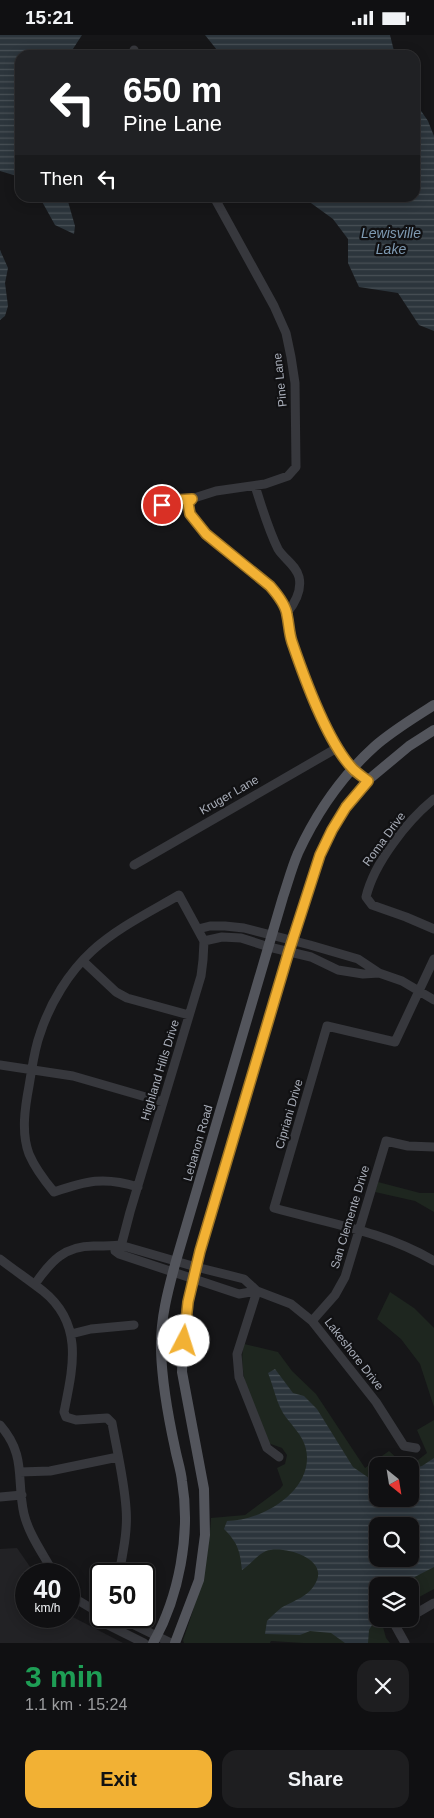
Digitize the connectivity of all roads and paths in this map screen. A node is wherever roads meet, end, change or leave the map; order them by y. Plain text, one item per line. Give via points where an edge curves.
1 (217, 202) edge
2 (255, 486) junction
3 (192, 499) junction
4 (160, 520) dead end
5 (287, 613) junction
6 (434, 705) edge
7 (434, 730) edge
8 (337, 748) junction
9 (353, 769) junction
10 (368, 781) junction
11 (434, 799) edge
12 (134, 865) dead end
13 (198, 929) junction
14 (434, 929) edge
15 (272, 935) junction
16 (292, 940) junction
17 (204, 941) junction
18 (269, 947) junction
19 (289, 951) junction
20 (434, 959) edge
21 (83, 961) junction
22 (379, 973) junction
23 (420, 991) junction
24 (434, 1000) edge
25 (189, 1015) junction
26 (0, 1065) edge
27 (31, 1070) junction
28 (163, 1102) junction
29 (434, 1147) edge
30 (138, 1187) junction
31 (360, 1231) junction
32 (120, 1249) junction
33 (0, 1259) edge
34 (176, 1261) junction
35 (434, 1261) edge
36 (196, 1267) junction
37 (173, 1271) junction
38 (194, 1278) junction
39 (35, 1285) junction
40 (257, 1291) junction
41 (312, 1321) junction
42 (134, 1325) dead end
43 (71, 1334) junction
44 (0, 1425) edge
45 (416, 1448) dead end
46 (118, 1457) junction
47 (279, 1457) dead end
48 (20, 1473) junction
49 (22, 1495) junction
50 (0, 1497) edge
51 (48, 1563) edge
52 (121, 1563) edge
53 (434, 1603) edge
54 (419, 1612) edge
55 (396, 1627) edge
56 (114, 1628) edge
57 (136, 1628) edge
58 (155, 1640) edge
59 (144, 1643) edge
60 (171, 1643) edge
61 (175, 1643) edge
62 (405, 1643) edge

1 - 2 street, Pine Lane via 286,333 295,383 296,467 288,476
2 - 3 street, Pine Lane via 216,491
2 - 5 street via 278,549 300,579 298,597
3 - 4 street, Pine Lane via 162,505 158,515
3 - 5 street via 188,509 195,521 206,534 270,586
5 - 8 street via 291,639
6 - 9 main road, Lebanon Road via 375,747
7 - 10 main road via 408,746
8 - 9 street
8 - 12 street, Kruger Lane
9 - 10 street
9 - 15 main road, Lebanon Road via 318,816 298,854
10 - 16 main road via 346,807 320,855
11 - 14 street, Roma Drive via 422,808 395,841 373,876 366,897 372,905
13 - 15 street via 225,926
13 - 17 street, Highland Hills Drive
13 - 21 street, Highland Hills Drive via 179,895 113,934
15 - 16 street
15 - 18 main road, Lebanon Road
16 - 19 main road
16 - 22 street via 358,959
17 - 18 street via 222,937 241,938
17 - 25 street, Highland Hills Drive via 201,976
18 - 19 street
18 - 34 main road, Lebanon Road
19 - 22 street via 338,970
19 - 36 main road
20 - 23 street
21 - 25 street via 127,998
21 - 27 street via 52,1006 39,1034
22 - 23 street
23 - 24 street
23 - 31 street, Cipriani Drive via 395,1042 327,1026 274,1209
25 - 28 street, Highland Hills Drive
26 - 27 street
27 - 28 street via 74,1077
27 - 30 street via 25,1105 29,1153 54,1192 96,1180
28 - 30 street, Highland Hills Drive
29 - 31 street, San Clemente Drive via 386,1141
30 - 32 street, Highland Hills Drive
31 - 35 street via 391,1239
31 - 41 street, San Clemente Drive via 346,1277
32 - 34 street, Lakeshore Drive
32 - 37 street, Lakeshore Drive
32 - 39 street, Lakeshore Drive via 82,1247 64,1253 49,1265
33 - 39 street
34 - 36 street, Lakeshore Drive
34 - 37 main road, Lebanon Road
36 - 38 main road
36 - 40 street, Lakeshore Drive via 244,1279
37 - 38 street, Lakeshore Drive
37 - 58 main road, Lebanon Road via 164,1311 161,1349 164,1393 183,1482 185,1520 182,1557 173,1595
38 - 40 street, Lakeshore Drive via 239,1293
38 - 61 main road via 184,1326 182,1372 204,1489 205,1535 199,1580
39 - 43 street via 54,1301
40 - 41 street, Lakeshore Drive via 291,1304
40 - 47 street via 237,1354 239,1377 267,1448
41 - 45 street, Lakeshore Drive via 376,1402 404,1446
42 - 43 street
43 - 46 street via 73,1366 64,1412 66,1417 76,1420 111,1420
44 - 48 street via 14,1446
46 - 48 street via 50,1471
46 - 52 street via 127,1510
48 - 49 street
49 - 50 street
49 - 51 street via 29,1528
53 - 54 street
55 - 62 street
56 - 59 street
57 - 58 street
58 - 60 street

